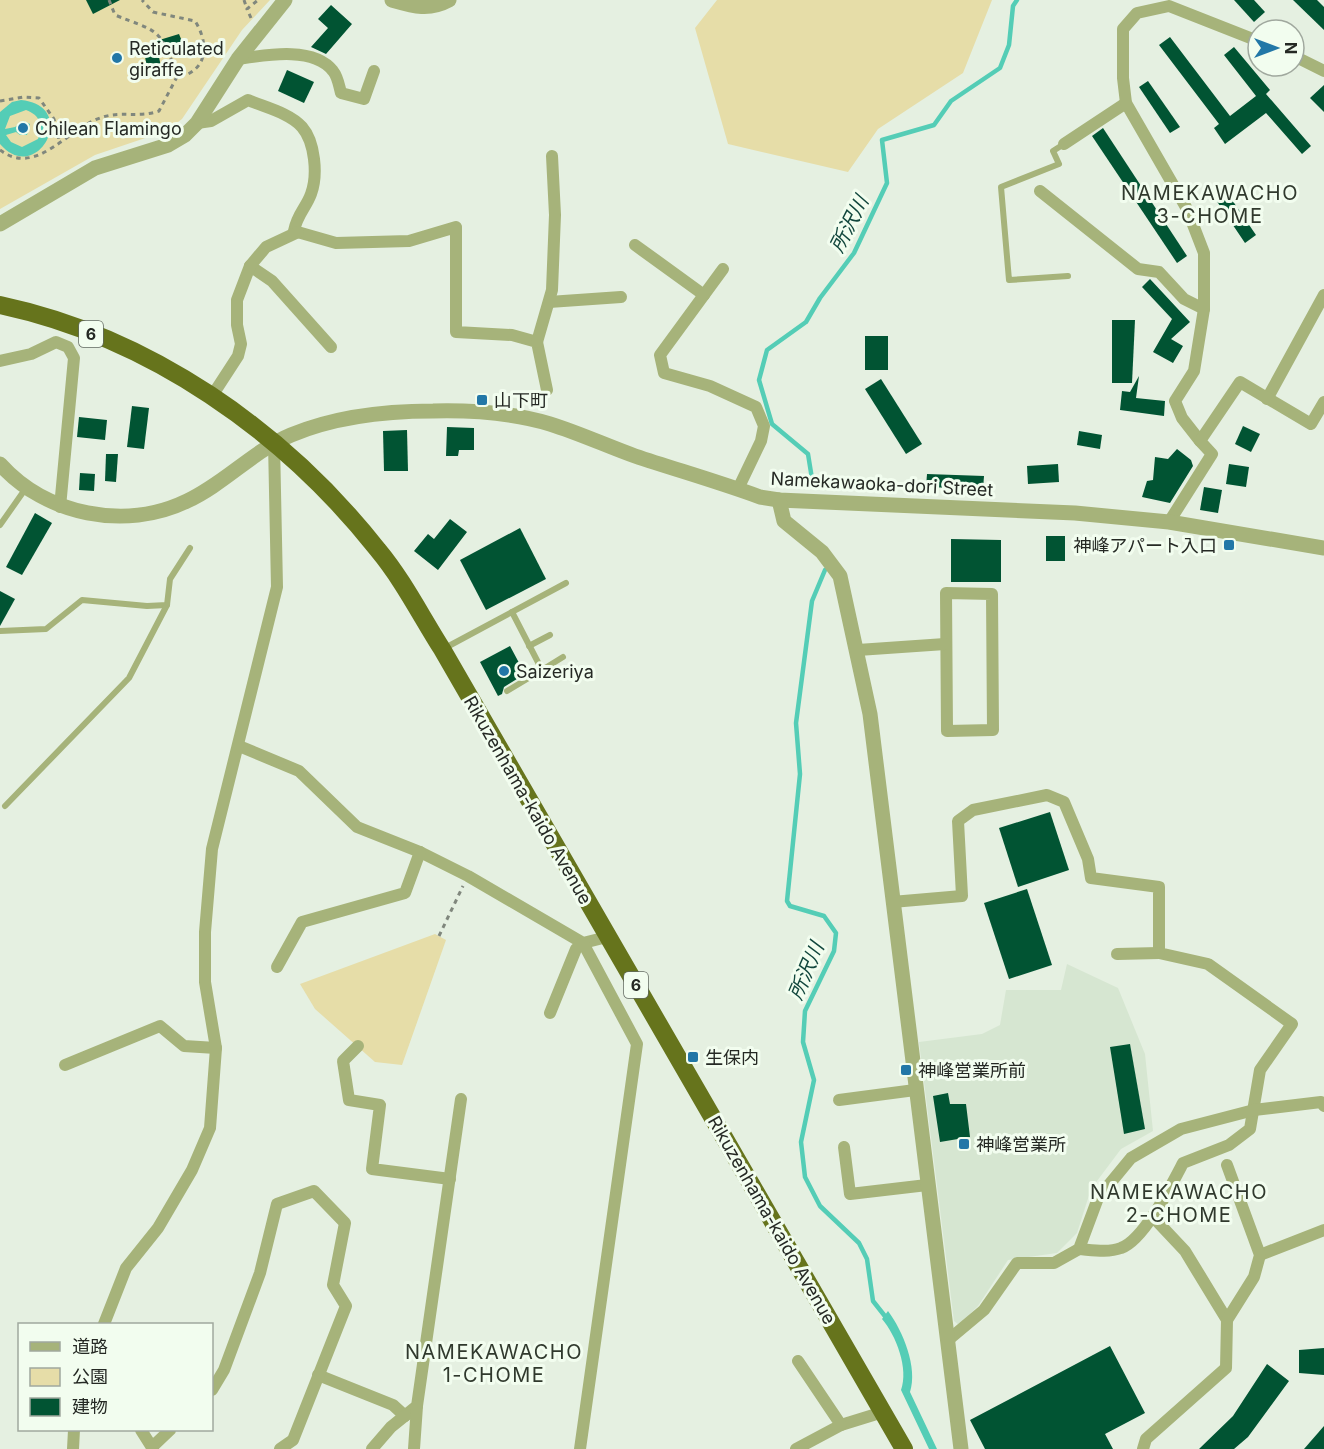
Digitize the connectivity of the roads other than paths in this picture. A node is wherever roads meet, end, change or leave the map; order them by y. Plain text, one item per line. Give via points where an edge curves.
1 (285, 0) edge
2 (392, 0) edge
3 (449, 0) edge
4 (1246, 36) edge
5 (238, 59) junction
6 (1306, 62) edge
7 (374, 71) dead end
8 (1324, 71) edge
9 (1126, 103) junction
10 (197, 123) junction
11 (1064, 144) joint
12 (552, 156) dead end
13 (1040, 191) dead end
14 (0, 224) edge
15 (298, 232) junction
16 (635, 245) dead end
17 (250, 266) junction
18 (723, 268) dead end
19 (1068, 276) dead end
20 (1324, 294) edge
21 (704, 295) junction
22 (621, 297) dead end
23 (549, 302) junction
24 (0, 306) edge
25 (1204, 309) junction
26 (537, 342) junction
27 (331, 347) dead end
28 (0, 361) edge
29 (547, 390) dead end
30 (212, 396) junction
31 (1267, 399) junction
32 (1324, 402) edge
33 (1200, 441) junction
34 (274, 443) junction
35 (0, 464) edge
36 (26, 487) junction
37 (738, 489) junction
38 (779, 500) junction
39 (60, 507) junction
40 (1169, 522) junction
41 (0, 525) edge
42 (190, 548) dead end
43 (1324, 548) edge
44 (566, 584) dead end
45 (166, 605) junction
46 (512, 612) junction
47 (0, 631) edge
48 (550, 635) dead end
49 (945, 644) junction
50 (530, 646) junction
51 (442, 649) junction
52 (858, 650) junction
53 (563, 657) dead end
54 (542, 670) junction
55 (507, 691) dead end
56 (240, 746) junction
57 (5, 806) dead end
58 (420, 852) junction
59 (892, 902) junction
60 (607, 937) junction
61 (583, 943) junction
62 (1117, 954) dead end
63 (1159, 954) junction
64 (277, 967) dead end
65 (550, 1013) dead end
66 (358, 1046) dead end
67 (216, 1048) junction
68 (64, 1065) dead end
69 (915, 1090) junction
70 (461, 1099) dead end
71 (839, 1100) dead end
72 (1324, 1106) edge
73 (1254, 1110) junction
74 (844, 1147) dead end
75 (1227, 1164) dead end
76 (450, 1179) junction
77 (927, 1185) junction
78 (1154, 1217) junction
79 (1324, 1230) edge
80 (1079, 1249) junction
81 (1260, 1256) junction
82 (1227, 1320) junction
83 (104, 1323) edge
84 (947, 1341) junction
85 (798, 1361) dead end
86 (318, 1375) junction
87 (213, 1388) edge
88 (417, 1406) junction
89 (883, 1412) junction
90 (405, 1416) junction
91 (841, 1425) junction
92 (74, 1431) edge
93 (142, 1431) edge
94 (169, 1431) edge
95 (901, 1447) edge
96 (153, 1448) edge
97 (73, 1449) edge
98 (280, 1449) edge
99 (372, 1449) edge
100 (414, 1449) edge
101 (580, 1449) edge
102 (796, 1449) edge
103 (961, 1449) edge
104 (1143, 1449) edge

1 - 5 street
2 - 3 street via 434,8
4 - 9 street via 1169,6 1137,13 1123,29
5 - 7 street via 293,53 326,63 335,73 341,93 364,99
5 - 10 street
6 - 8 street
9 - 11 street
9 - 25 street via 1187,209 1204,253
10 - 14 street via 168,145 95,168
10 - 15 street via 211,121 248,100 302,127 317,163 311,195 297,216 294,231
11 - 19 lane via 1053,151 1059,164 1001,187 1009,280
12 - 23 street via 555,215
13 - 25 street via 1138,269 1159,272 1184,299
15 - 17 street via 266,247
15 - 26 street via 336,243 409,241 456,227 456,332 512,335
16 - 21 street
17 - 27 street via 272,281
17 - 30 street via 237,300 242,344
18 - 21 street
20 - 31 street
21 - 37 street via 660,355 664,373 710,386 756,407 764,426
22 - 23 street
23 - 26 street
24 - 30 highway, Rikuzenhama-kaido Avenue / 6 via 68,324 177,375
25 - 33 street via 1194,371 1175,401 1182,418
26 - 29 street
28 - 39 street via 31,354 56,342 68,347 74,358
30 - 34 highway, Rikuzenhama-kaido Avenue / 6
31 - 32 street via 1311,424
31 - 33 street via 1240,382
33 - 40 street via 1212,454
34 - 37 street, Namekawaoka-dori Street via 334,423 389,413 499,414 550,424
34 - 39 street, Namekawaoka-dori Street via 188,501 174,506 117,517
34 - 51 highway, Rikuzenhama-kaido Avenue / 6 via 327,493 380,552
34 - 56 street via 277,587
35 - 36 street
36 - 39 street
36 - 41 lane
37 - 38 street, Namekawaoka-dori Street
38 - 40 street, Namekawaoka-dori Street via 1042,511
38 - 52 street via 784,521 822,552 840,576
40 - 43 street, Namekawaoka-dori Street
42 - 45 lane via 170,579
44 - 46 lane
45 - 47 lane via 82,600 46,629
45 - 57 lane via 129,678
46 - 50 lane
46 - 51 lane
48 - 50 lane
49 - 49 street via 946,593 992,594 993,730 947,731
49 - 52 street
50 - 54 lane
51 - 60 highway, Rikuzenhama-kaido Avenue / 6
52 - 59 street via 878,766
53 - 54 lane
54 - 55 lane
56 - 58 street via 299,771 357,827
56 - 67 street via 212,849 208,897 205,982
58 - 61 street
58 - 64 street via 405,893 302,922
59 - 63 street via 962,896 958,821 973,810 1047,795 1064,802 1088,859 1091,878 1159,887
59 - 69 street
60 - 61 street
60 - 89 highway, Rikuzenhama-kaido Avenue / 6
61 - 65 street via 576,949
61 - 101 street via 637,1044
62 - 63 street
63 - 73 street via 1208,964 1292,1024 1260,1070
66 - 76 street via 343,1061 349,1100 380,1105 372,1169
67 - 68 street via 184,1046 160,1026
67 - 83 street via 210,1128 192,1170 158,1228 126,1268
69 - 71 street
69 - 77 street
70 - 76 street
72 - 73 street via 1321,1102
73 - 78 street via 1250,1129 1229,1145 1183,1162
73 - 80 street via 1181,1129 1131,1158 1098,1198
74 - 77 street via 850,1194
75 - 81 street
76 - 88 street
77 - 84 street
78 - 80 street via 1123,1248
78 - 82 street via 1185,1251
79 - 81 street
80 - 84 street via 1054,1263 1017,1263 984,1310
81 - 82 street via 1254,1277
82 - 104 street via 1226,1368 1146,1439
84 - 103 street
85 - 91 street
86 - 87 street via 346,1306 333,1285 345,1223 314,1191 277,1204 260,1273 224,1370
86 - 90 street via 393,1405
86 - 98 street via 293,1440
88 - 90 street
88 - 100 street
89 - 91 street
89 - 95 highway, Rikuzenhama-kaido Avenue / 6
90 - 99 street
91 - 102 street
92 - 97 street
93 - 96 street
94 - 96 street

